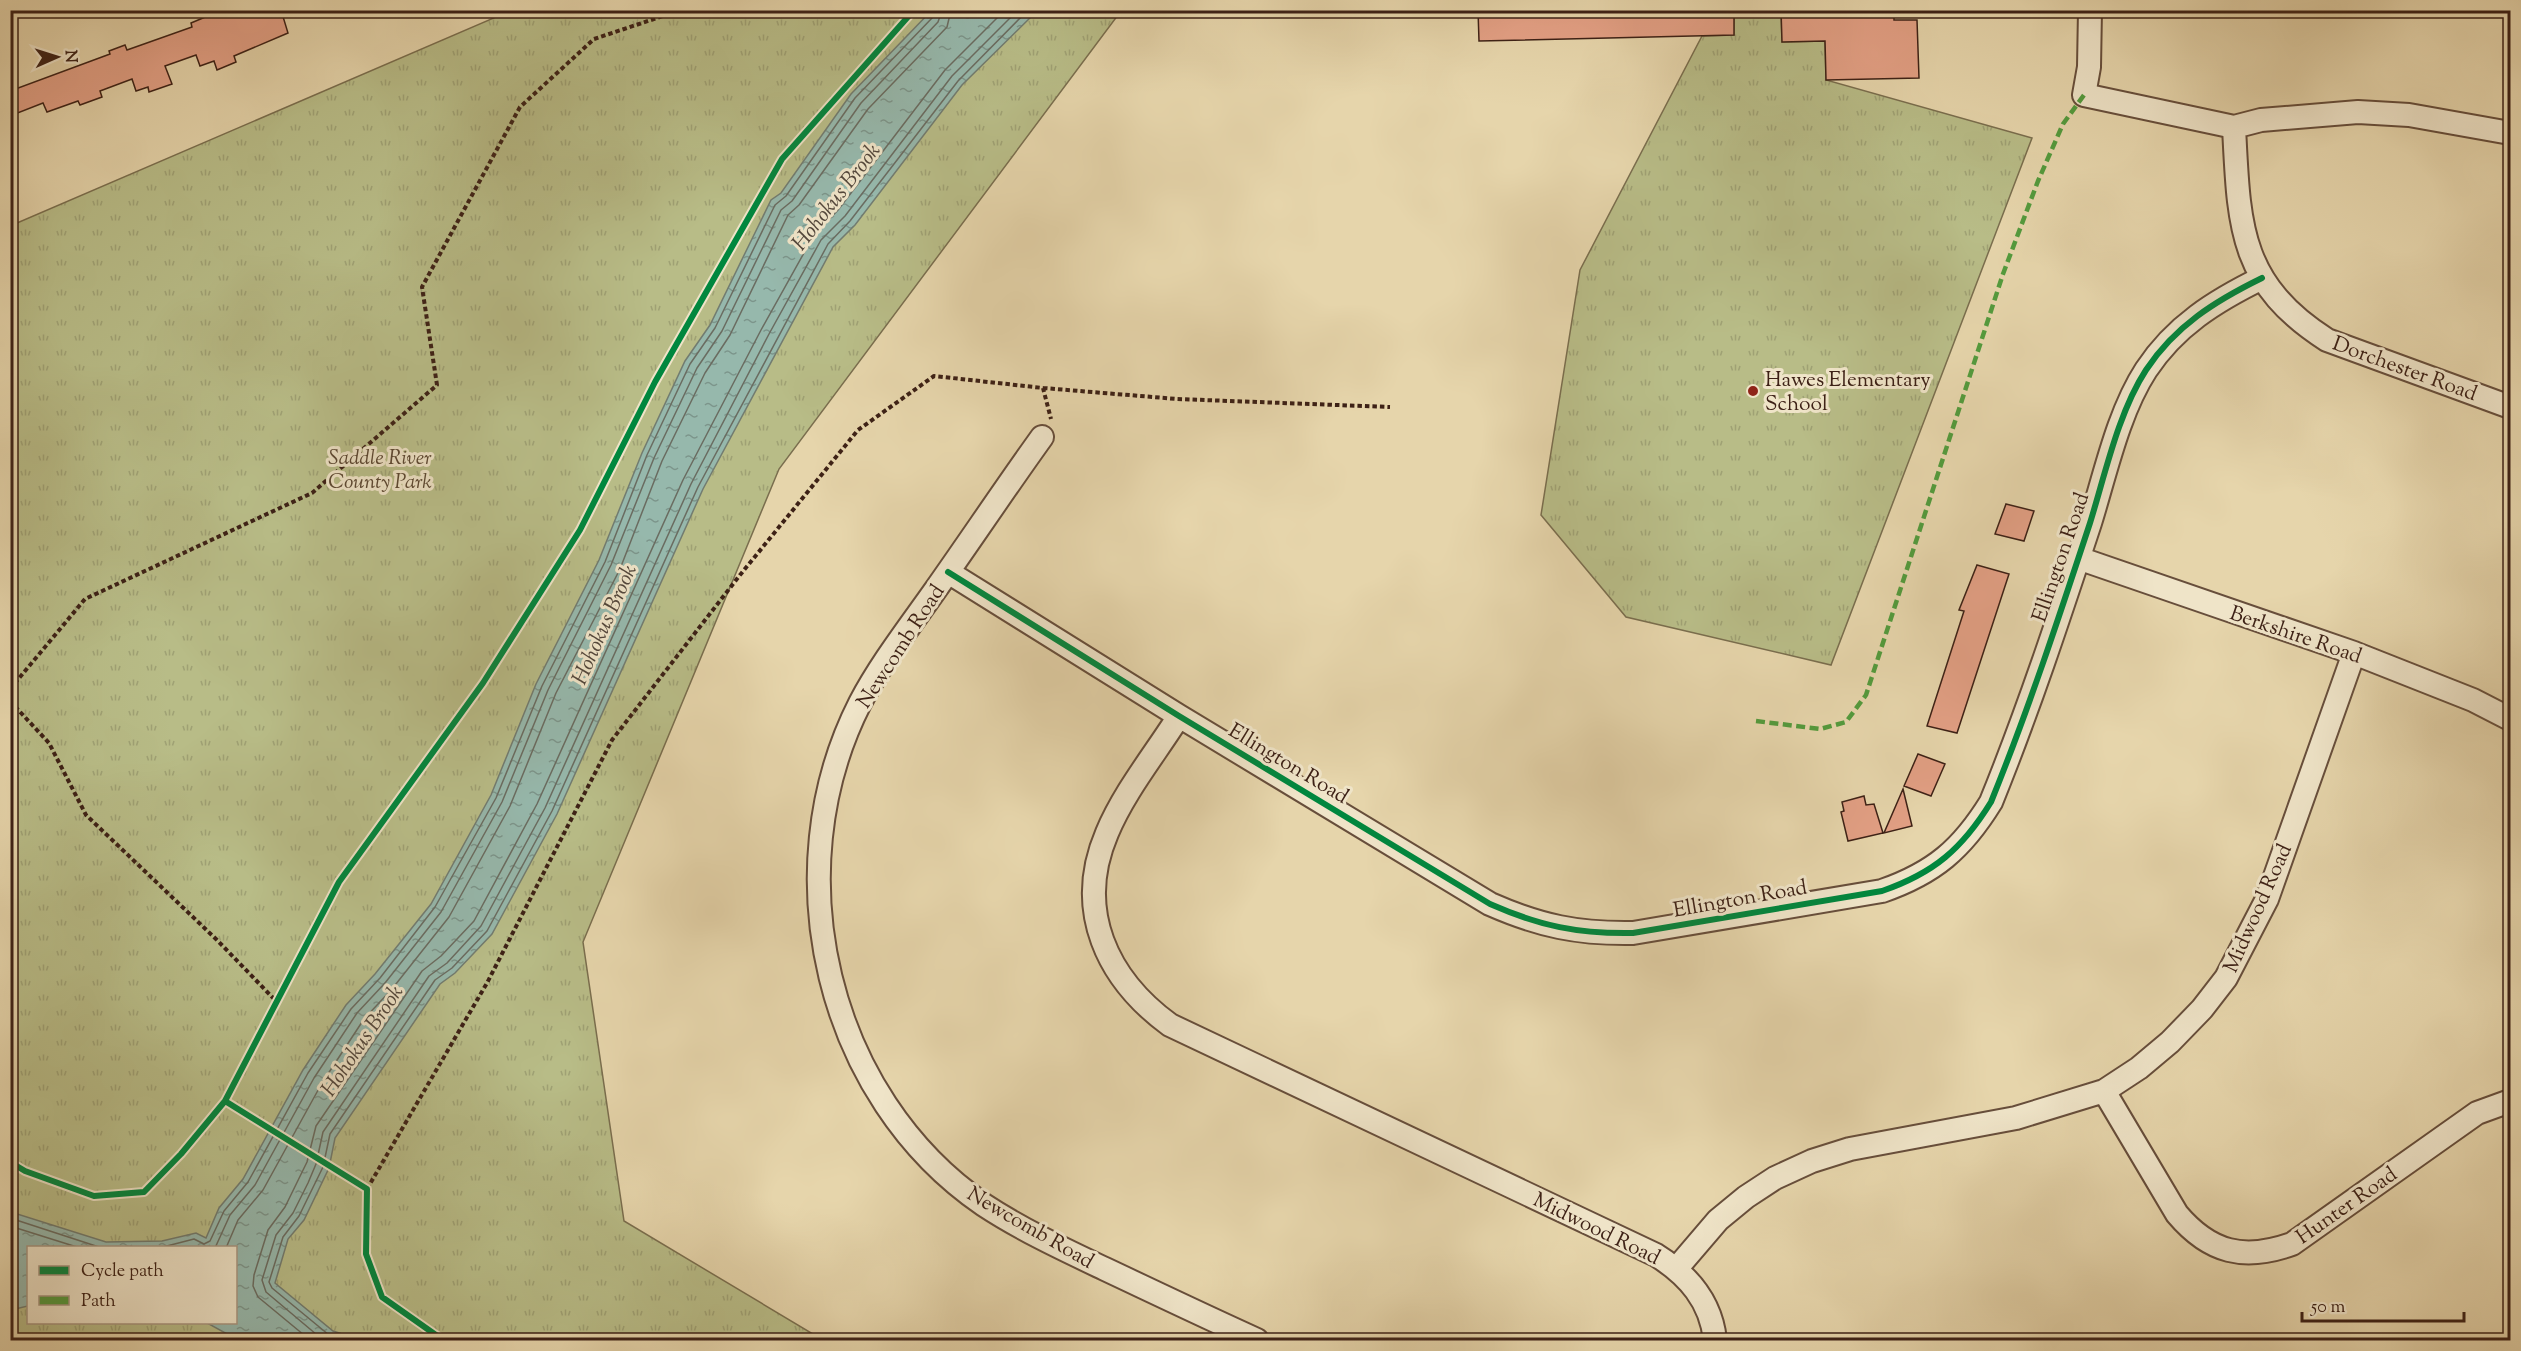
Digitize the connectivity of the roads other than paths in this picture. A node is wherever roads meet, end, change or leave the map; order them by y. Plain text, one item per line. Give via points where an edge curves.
1 (2090, 10) edge
2 (2234, 127) junction
3 (2511, 133) edge
4 (2262, 278) junction
5 (2511, 407) edge
6 (1042, 437) road end
7 (2078, 558) junction
8 (948, 572) junction
9 (2354, 652) junction
10 (1179, 716) junction
11 (2511, 718) edge
12 (2104, 1091) junction
13 (2511, 1101) edge
14 (1677, 1268) junction
15 (1257, 1341) edge
16 (1715, 1341) edge

1 - 2 street via 2089,67 2084,95
2 - 3 street via 2261,120 2358,112 2409,115
2 - 4 street, Dorchester Road via 2239,217 2246,245
4 - 5 street, Dorchester Road via 2280,303 2327,340
4 - 7 street, Ellington Road via 2192,318 2145,371 2129,403
6 - 8 street, Newcomb Road
7 - 9 street, Berkshire Road
7 - 10 street, Ellington Road via 1991,802 1955,851 1924,873 1882,891 1633,933 1560,929 1490,904
8 - 10 street, Ellington Road
8 - 15 street, Newcomb Road via 876,674 843,743 830,783 821,831 819,913 827,964 850,1040 896,1118 951,1179 984,1205 1058,1246
9 - 11 street, Berkshire Road
9 - 12 street, Midwood Road via 2267,899 2226,978 2170,1042
10 - 14 street, Midwood Road via 1116,814 1098,860 1094,886 1096,915 1102,941 1126,986 1170,1025
12 - 13 street, Hunter Road via 2191,1231 2230,1252 2252,1254 2292,1244 2477,1113
12 - 14 street, Midwood Road via 2016,1118 1850,1149 1812,1161 1746,1197 1718,1220
14 - 16 street via 1695,1286 1706,1305

